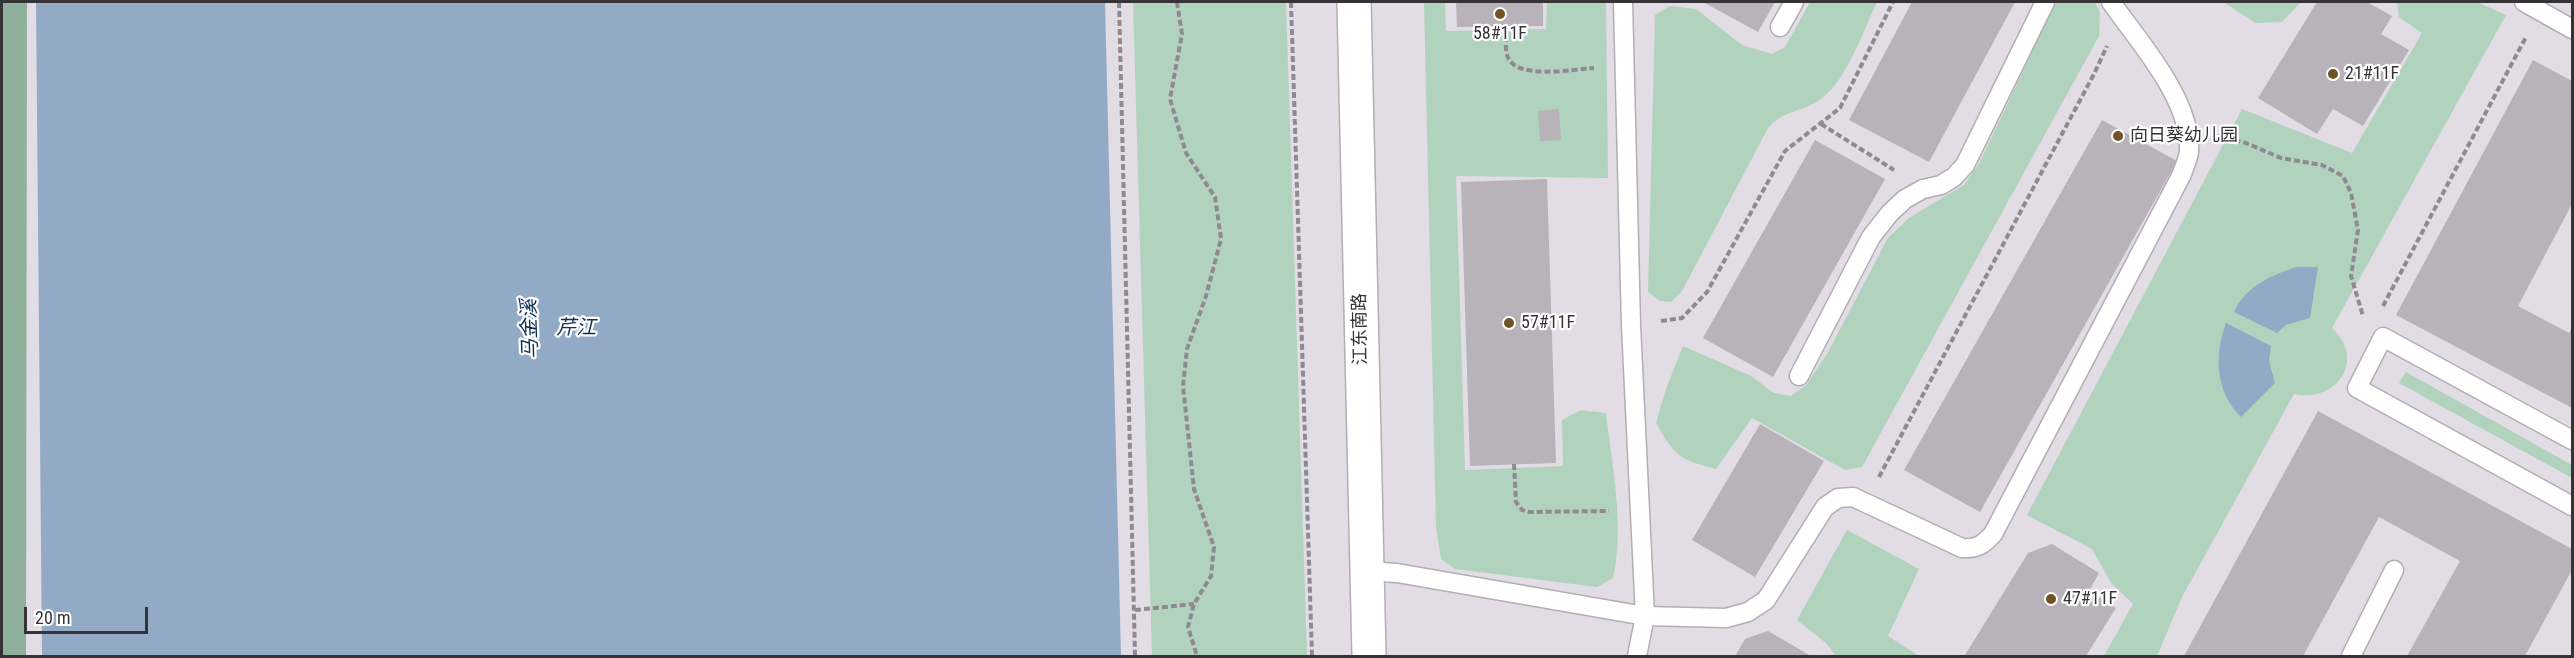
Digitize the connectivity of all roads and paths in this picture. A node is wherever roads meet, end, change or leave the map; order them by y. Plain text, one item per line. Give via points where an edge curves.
1 (1119, 2) edge
2 (1177, 2) edge
3 (1291, 2) edge
4 (1354, 2) edge
5 (1623, 2) edge
6 (1794, 2) edge
7 (1893, 2) edge
8 (2045, 2) edge
9 (2532, 6) edge
10 (2116, 8) edge
11 (1506, 27) dead end
12 (1780, 27) dead end
13 (2572, 29) edge
14 (1625, 67) junction
15 (1821, 124) junction
16 (2187, 129) junction
17 (1923, 189) junction
18 (1631, 325) junction
19 (2383, 337) junction
20 (1799, 376) dead end
21 (2572, 440) edge
22 (1514, 464) dead end
23 (1865, 503) junction
24 (2572, 506) edge
25 (1640, 511) junction
26 (2394, 570) dead end
27 (1367, 571) junction
28 (1194, 604) junction
29 (1135, 609) junction
30 (1645, 616) junction
31 (1136, 657) edge
32 (1197, 657) edge
33 (1312, 657) edge
34 (1369, 657) edge
35 (1636, 657) edge
36 (2350, 657) edge

1 - 29 path
2 - 28 path via 1182,34 1170,99 1186,153 1215,197 1221,239 1187,350 1183,386 1194,489 1214,547 1211,576
3 - 33 path
4 - 27 street, 江东南路
5 - 14 lane
6 - 12 lane
7 - 15 path via 1840,108
8 - 17 lane via 1965,165 1941,185
9 - 13 lane
9 - 19 path via 2382,309
10 - 16 lane via 2173,92
10 - 23 path via 2094,74
11 - 14 path via 1507,56 1515,67 1527,72
14 - 18 lane
15 - 17 path
15 - 18 path via 1785,151 1707,292 1682,318
16 - 19 path via 2246,143 2281,158 2322,165 2343,176 2351,193 2358,230 2351,276 2369,327
16 - 23 lane via 2189,153 2182,174 1984,544 1975,549 1962,548
17 - 20 lane via 1905,199 1871,237
18 - 25 lane
19 - 21 lane
19 - 24 lane via 2357,388
22 - 25 path via 1516,501 1522,510
23 - 30 lane via 1853,497 1838,498 1825,507 1766,600 1749,612 1726,618
25 - 30 lane
26 - 36 lane
27 - 30 lane
27 - 34 street, 江东南路
28 - 29 path
28 - 32 path via 1188,627
29 - 31 path
30 - 35 lane

